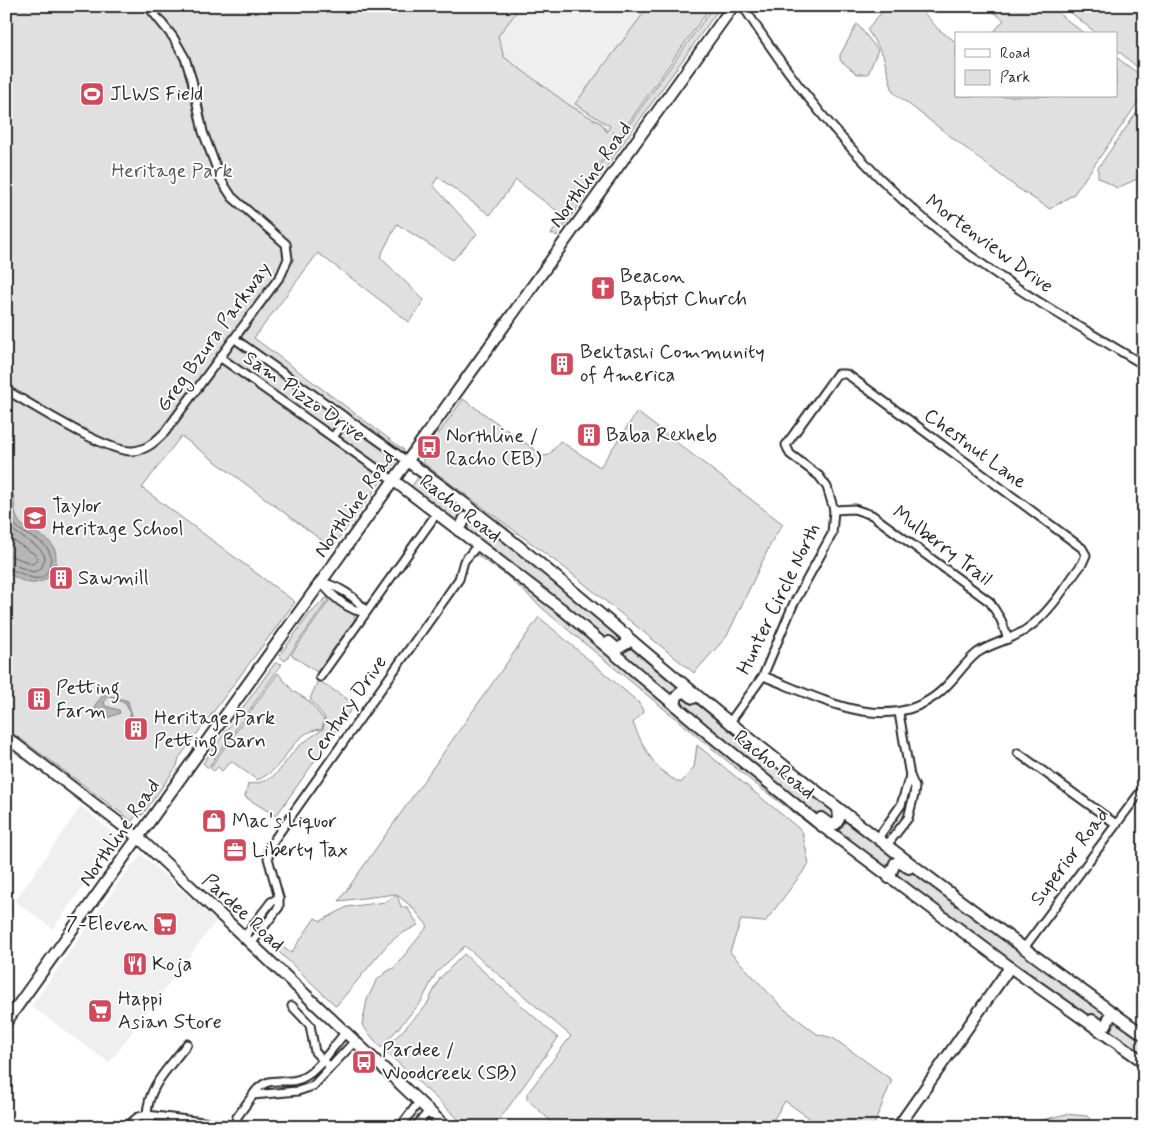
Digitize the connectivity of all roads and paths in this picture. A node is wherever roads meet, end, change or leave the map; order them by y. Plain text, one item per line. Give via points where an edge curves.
1 (148, 6) edge
2 (733, 6) edge
3 (743, 6) edge
4 (235, 339) junction
5 (221, 358) junction
6 (1144, 365) edge
7 (842, 373) joint
8 (6, 390) edge
9 (347, 418) junction
10 (333, 437) junction
11 (407, 461) junction
12 (394, 480) junction
13 (834, 510) junction
14 (437, 513) junction
15 (459, 531) junction
16 (478, 545) junction
17 (536, 560) junction
18 (321, 582) junction
19 (563, 610) junction
20 (366, 612) junction
21 (626, 634) junction
22 (1008, 639) junction
23 (763, 676) junction
24 (320, 677) dead end
25 (675, 705) junction
26 (899, 713) junction
27 (730, 722) junction
28 (745, 734) junction
29 (6, 737) edge
30 (1018, 753) dead end
31 (910, 776) junction
32 (768, 783) junction
33 (1144, 787) edge
34 (901, 805) junction
35 (838, 808) junction
36 (912, 809) junction
37 (1116, 824) junction
38 (139, 838) junction
39 (882, 842) junction
40 (889, 878) junction
41 (959, 899) junction
42 (247, 941) junction
43 (1024, 948) junction
44 (1010, 967) junction
45 (1034, 984) junction
46 (292, 1006) dead end
47 (1112, 1012) junction
48 (6, 1022) edge
49 (346, 1032) junction
50 (1144, 1035) edge
51 (355, 1041) junction
52 (187, 1044) dead end
53 (322, 1060) junction
54 (1144, 1062) edge
55 (330, 1067) junction
56 (296, 1080) junction
57 (298, 1091) junction
58 (253, 1096) junction
59 (419, 1102) junction
60 (429, 1111) junction
61 (147, 1115) junction
62 (235, 1126) edge
63 (126, 1127) edge
64 (400, 1127) edge
65 (415, 1127) edge
66 (446, 1127) edge
67 (898, 1127) edge

1 - 4 street, Greg Bzura Parkway via 185,58 203,132 221,180 237,203 286,244 288,259 281,275
2 - 11 street, Northline Road
3 - 6 street, Mortenview Drive via 816,109 906,204 1002,278
4 - 5 street, Greg Bzura Parkway
4 - 9 street, Sam Pizzo Drive
5 - 8 street, Greg Bzura Parkway via 159,438 153,444 133,451 110,446
5 - 10 street, Sam Pizzo Drive
7 - 13 street, Hunter Circle North via 834,377 786,445 790,454 819,476
7 - 22 street, Chestnut Lane via 1082,548 1086,555 1082,564 1042,616 1028,629
9 - 10 street
9 - 11 street, Sam Pizzo Drive
10 - 12 street, Sam Pizzo Drive
11 - 12 street, Northline Road
11 - 17 street, Racho Road
12 - 14 street, Racho Road
12 - 18 street, Northline Road
13 - 22 street, Mulberry Trail via 854,509 872,515 976,591 995,610
13 - 23 street, Hunter Circle North via 832,534 793,605
14 - 15 street, Racho Road
14 - 20 street
15 - 16 street, Racho Road
15 - 17 street via 465,518 473,517
16 - 19 street, Racho Road
16 - 42 street, Century Drive via 464,561 459,579 269,847 268,858 279,898 271,902
17 - 21 street, Racho Road
18 - 20 street via 328,592 356,612
18 - 38 street, Northline Road
19 - 21 street via 589,625 617,649 626,644
19 - 25 street, Racho Road
20 - 24 street
21 - 27 street, Racho Road
22 - 26 street via 972,657 934,697
23 - 26 street via 858,711
23 - 27 street, Hunter Circle North
25 - 28 street via 681,692 687,693 712,714
25 - 32 street, Racho Road
26 - 31 street
27 - 28 street, Racho Road
28 - 35 street, Racho Road
29 - 38 street, Pardee Road
30 - 37 street
31 - 34 street
31 - 36 street via 915,787
32 - 35 street via 829,824 836,824 839,819
32 - 40 street, Racho Road
33 - 37 street, Superior Road
34 - 36 street
34 - 39 street
35 - 39 street, Racho Road
36 - 39 street via 900,829
37 - 43 street, Superior Road
38 - 42 street, Pardee Road
38 - 48 street, Northline Road
39 - 41 street, Racho Road
40 - 41 street via 891,868 899,862
40 - 44 street, Racho Road
41 - 43 street, Racho Road
42 - 49 street, Pardee Road
43 - 47 street, Racho Road
44 - 45 street, Racho Road
44 - 67 street
45 - 47 street via 1101,1025 1108,1023
45 - 54 street, Racho Road
46 - 53 street via 310,1026 313,1048
47 - 50 street, Racho Road
49 - 51 street, Pardee Road
49 - 53 street
51 - 55 street
51 - 59 street, Pardee Road
52 - 61 street via 152,1089 147,1101
53 - 55 street
53 - 56 street via 307,1075
55 - 57 street via 313,1086
56 - 57 street
56 - 58 street via 270,1081 259,1086
57 - 58 street
58 - 62 street via 238,1115
59 - 60 street, Pardee Road
59 - 64 street
60 - 65 street
60 - 66 street, Pardee Road
61 - 62 street
61 - 63 street via 138,1117

